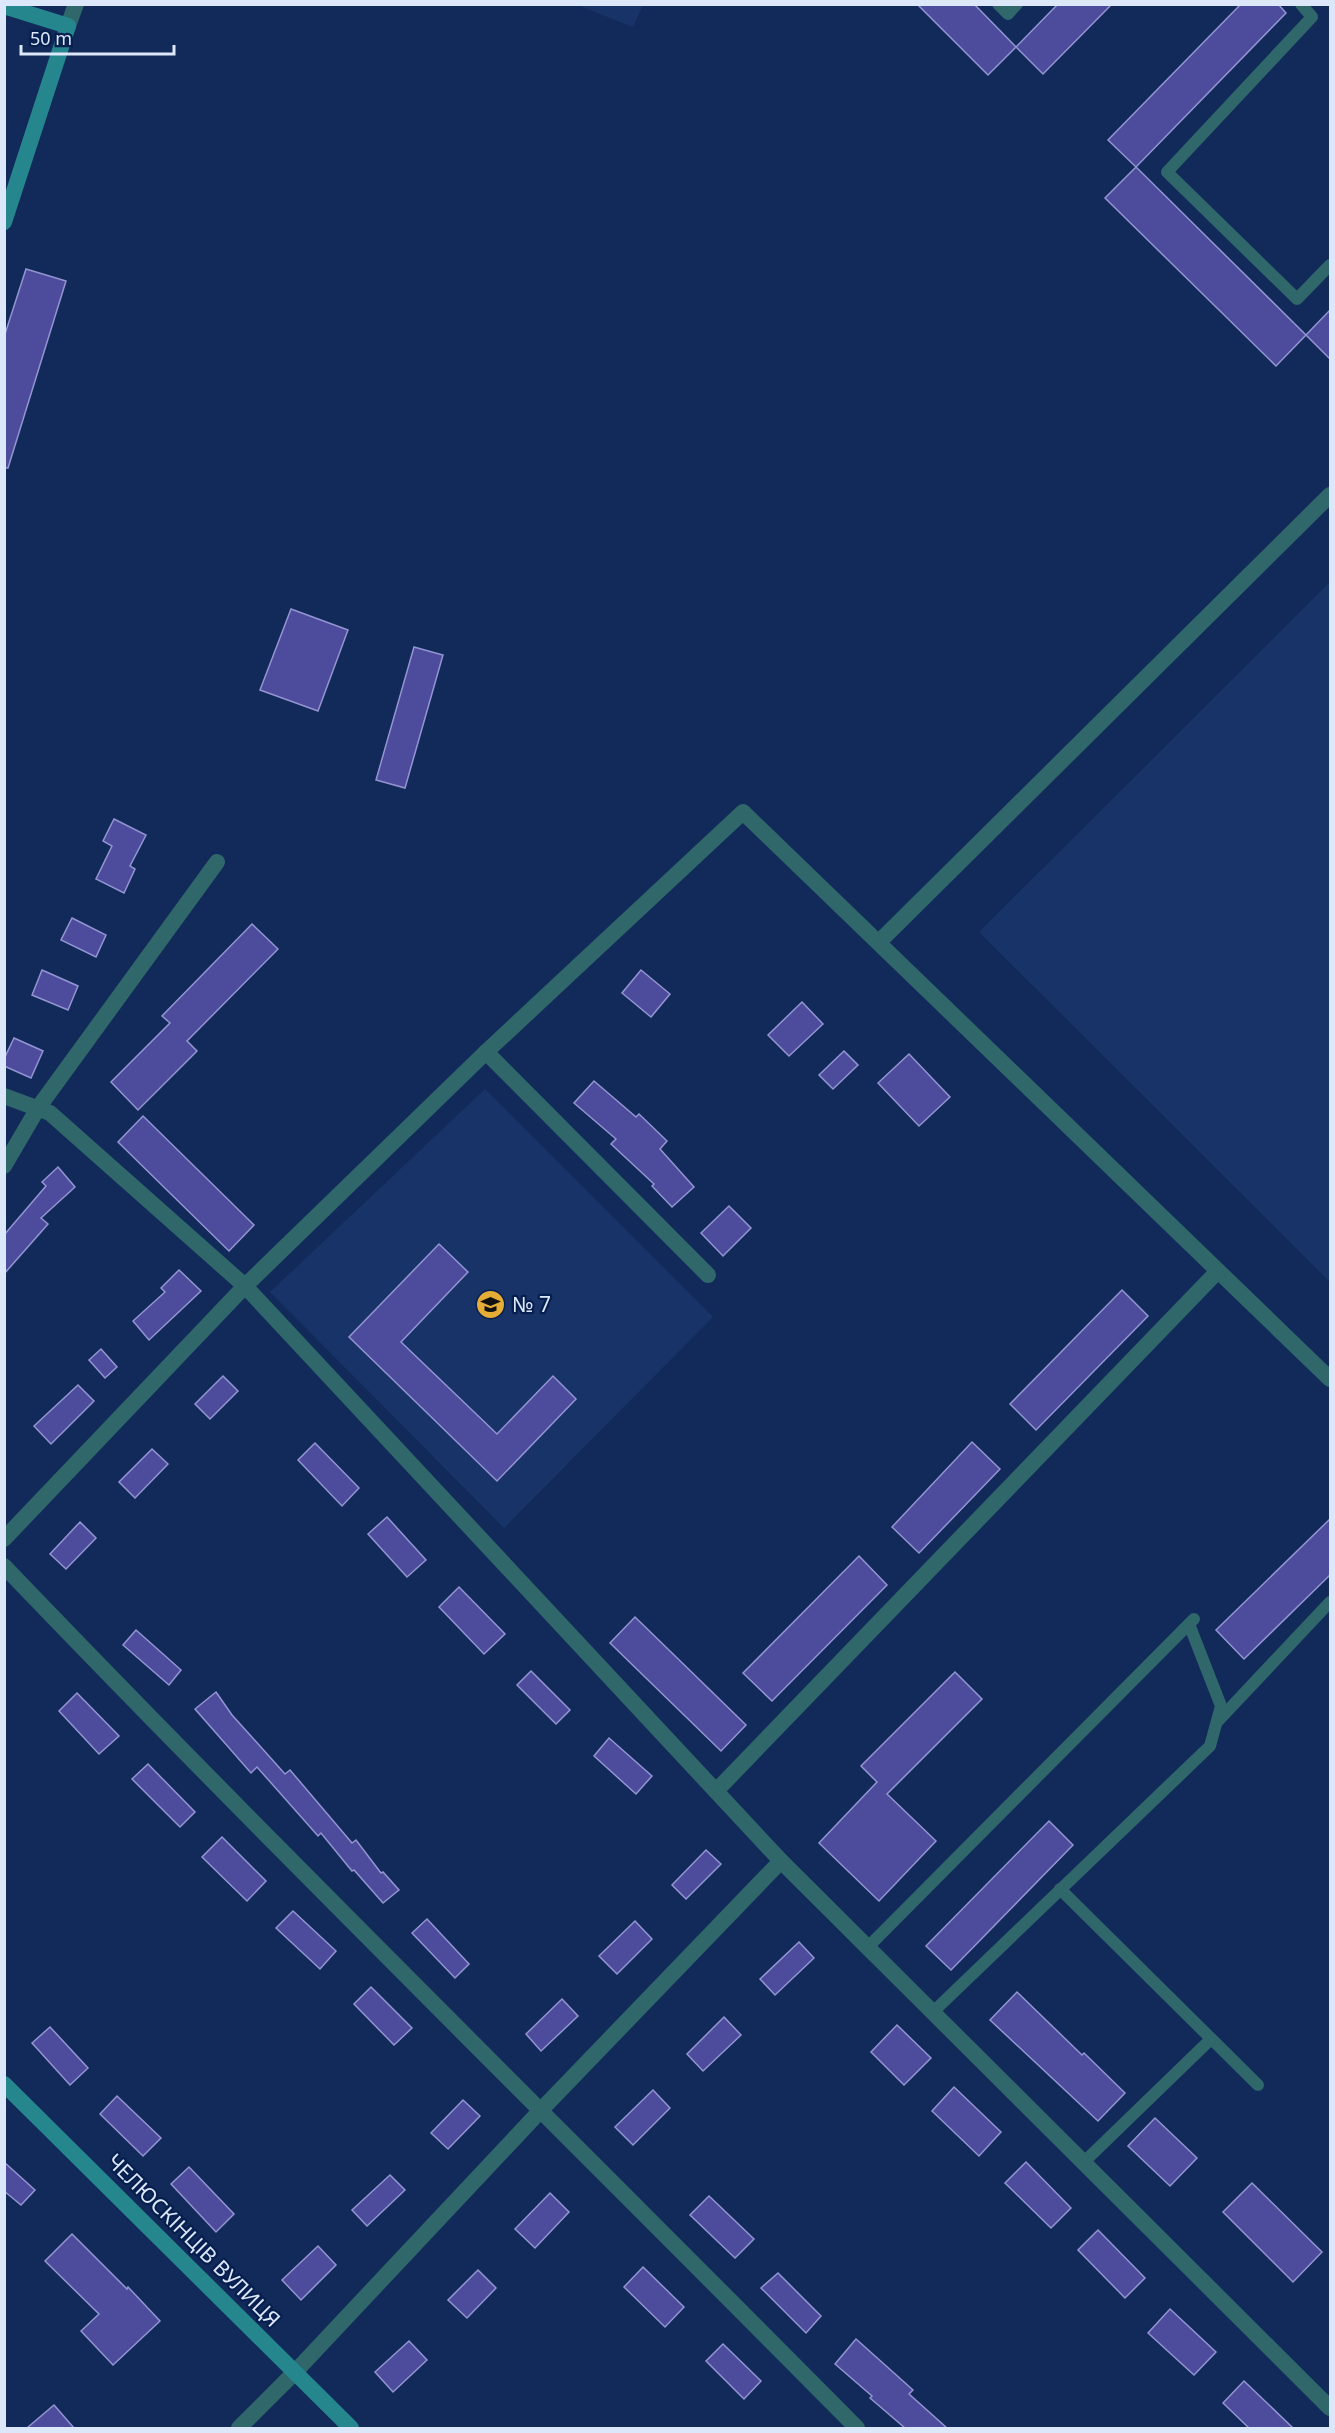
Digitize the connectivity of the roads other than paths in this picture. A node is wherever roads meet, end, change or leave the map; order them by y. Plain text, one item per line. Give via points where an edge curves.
1 (76, 4) edge
2 (998, 4) edge
3 (1017, 4) edge
4 (1301, 4) edge
5 (4, 6) edge
6 (68, 26) junction
7 (4, 222) edge
8 (1330, 265) edge
9 (1330, 495) edge
10 (217, 862) dead end
11 (879, 942) junction
12 (486, 1052) junction
13 (4, 1096) edge
14 (38, 1108) junction
15 (4, 1166) edge
16 (1218, 1271) junction
17 (708, 1275) dead end
18 (246, 1286) junction
19 (1330, 1379) edge
20 (4, 1539) edge
21 (4, 1566) edge
22 (1330, 1602) edge
23 (1217, 1723) junction
24 (716, 1791) junction
25 (781, 1861) junction
26 (1060, 1889) junction
27 (868, 1947) junction
28 (933, 2012) junction
29 (1211, 2039) junction
30 (4, 2084) edge
31 (1258, 2085) dead end
32 (542, 2109) junction
33 (1084, 2163) junction
34 (295, 2372) junction
35 (1330, 2408) edge
36 (239, 2428) edge
37 (351, 2428) edge
38 (857, 2428) edge

1 - 6 street
2 - 3 lane via 1008,14
4 - 8 lane via 1312,17 1167,172 1297,299
5 - 6 main road
6 - 7 main road
9 - 11 street
10 - 14 street
11 - 12 street via 743,812
11 - 16 street
12 - 17 street
12 - 18 street
13 - 14 street
14 - 15 street
14 - 18 street via 50,1113
16 - 19 street
16 - 24 street
18 - 20 street
18 - 24 street
21 - 32 street via 194,1763
22 - 23 lane
23 - 26 lane via 1210,1746
23 - 27 lane via 1221,1706 1192,1621
24 - 25 street
25 - 27 street
25 - 32 street
26 - 28 lane
26 - 29 lane
27 - 28 street
28 - 33 street
29 - 31 lane
29 - 33 lane
30 - 34 main road, ЧЕЛЮСКІНЦІВ ВУЛИЦЯ
32 - 34 street
32 - 38 street
33 - 35 street
34 - 36 street
34 - 37 main road, ЧЕЛЮСКІНЦІВ ВУЛИЦЯ

